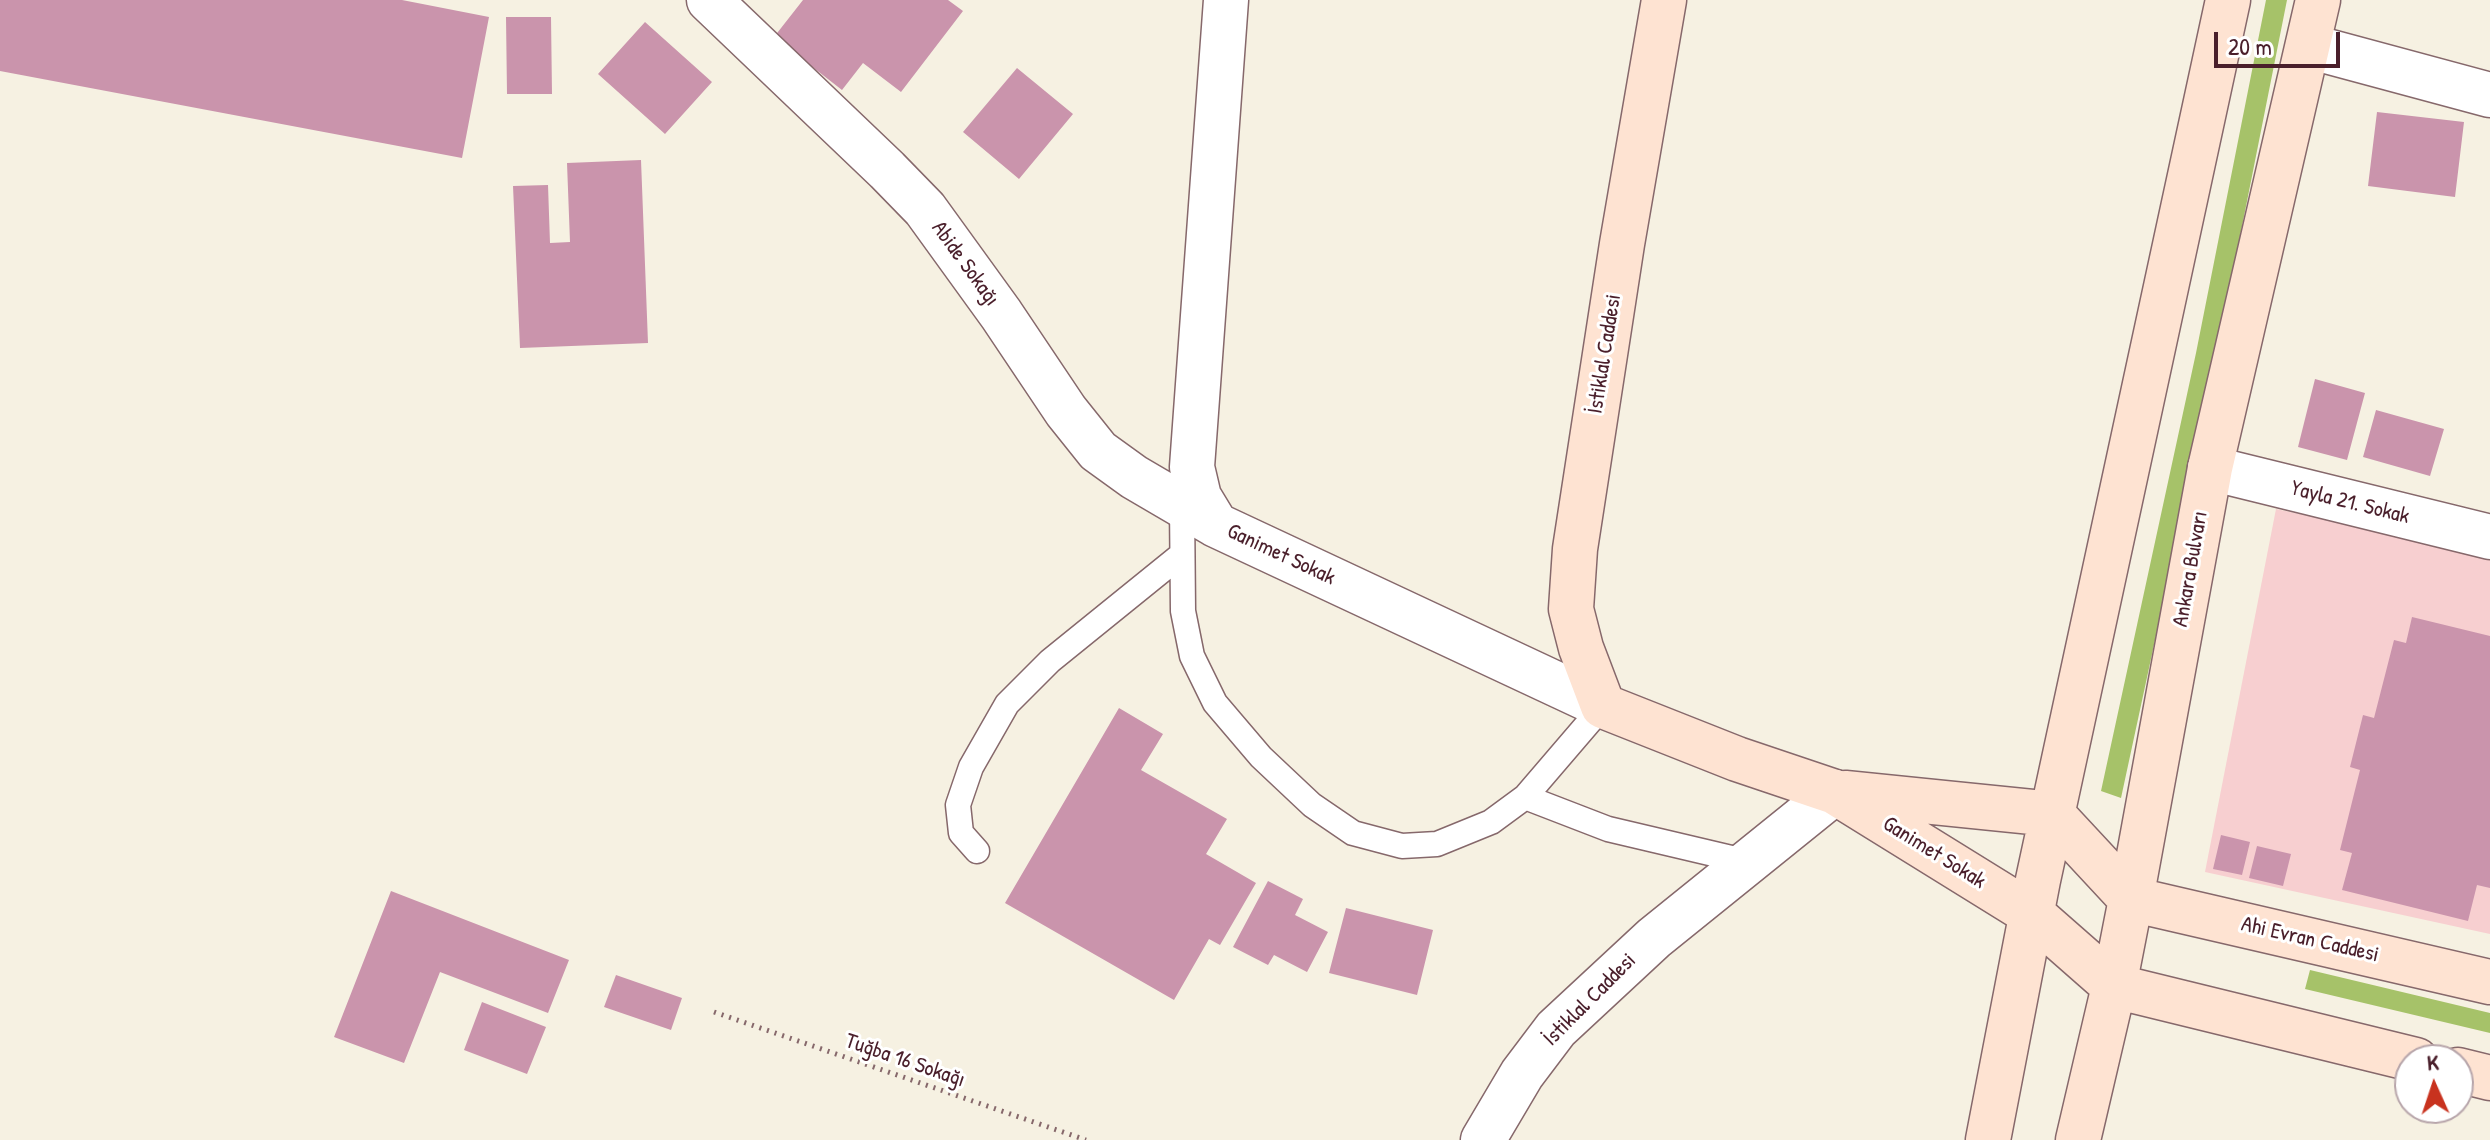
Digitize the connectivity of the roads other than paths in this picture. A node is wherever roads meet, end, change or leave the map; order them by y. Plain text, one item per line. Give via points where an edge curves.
1 (709, 0) edge
2 (1226, 0) edge
3 (1664, 0) edge
4 (2228, 0) edge
5 (2318, 0) edge
6 (2308, 46) junction
7 (2490, 95) edge
8 (2210, 468) junction
9 (1199, 515) junction
10 (2490, 537) edge
11 (1181, 555) junction
12 (1603, 706) junction
13 (1835, 792) junction
14 (1525, 797) junction
15 (2052, 814) junction
16 (977, 851) dead end
17 (1748, 862) junction
18 (2131, 899) junction
19 (2032, 914) junction
20 (2490, 982) edge
21 (2114, 986) junction
22 (2394, 1055) edge
23 (1483, 1140) edge
24 (1988, 1140) edge
25 (2078, 1140) edge

1 - 9 street, Abide Sokağı via 925,209 1098,451
2 - 9 street, Ganimet Sokak via 1192,467
3 - 12 main road, İstiklal Caddesi via 1575,549 1571,609
4 - 15 main road
5 - 6 main road, Ankara Bulvarı
6 - 7 street
6 - 8 main road, Ankara Bulvarı
8 - 10 street, Yayla 21. Sokak
8 - 18 main road, Ankara Bulvarı
9 - 11 lane
9 - 12 street, Ganimet Sokak
11 - 14 lane via 1183,611 1192,656 1215,703 1312,805 1353,833 1402,846 1437,844 1491,822
11 - 16 lane via 1050,661 1007,704 971,767 958,805 961,833
12 - 13 main road, Ganimet Sokak
12 - 14 lane
13 - 15 main road, Ganimet Sokak
13 - 17 street, İstiklal Caddesi
13 - 19 main road, Ganimet Sokak
14 - 17 lane via 1608,829
15 - 18 main road
15 - 19 main road
17 - 23 street, İstiklal Caddesi via 1654,938 1556,1029
18 - 20 main road, Ahi Evran Caddesi
18 - 21 main road, Ankara Bulvarı
19 - 21 main road, Ganimet Sokak
19 - 24 main road
21 - 22 main road
21 - 25 main road, Ankara Bulvarı

